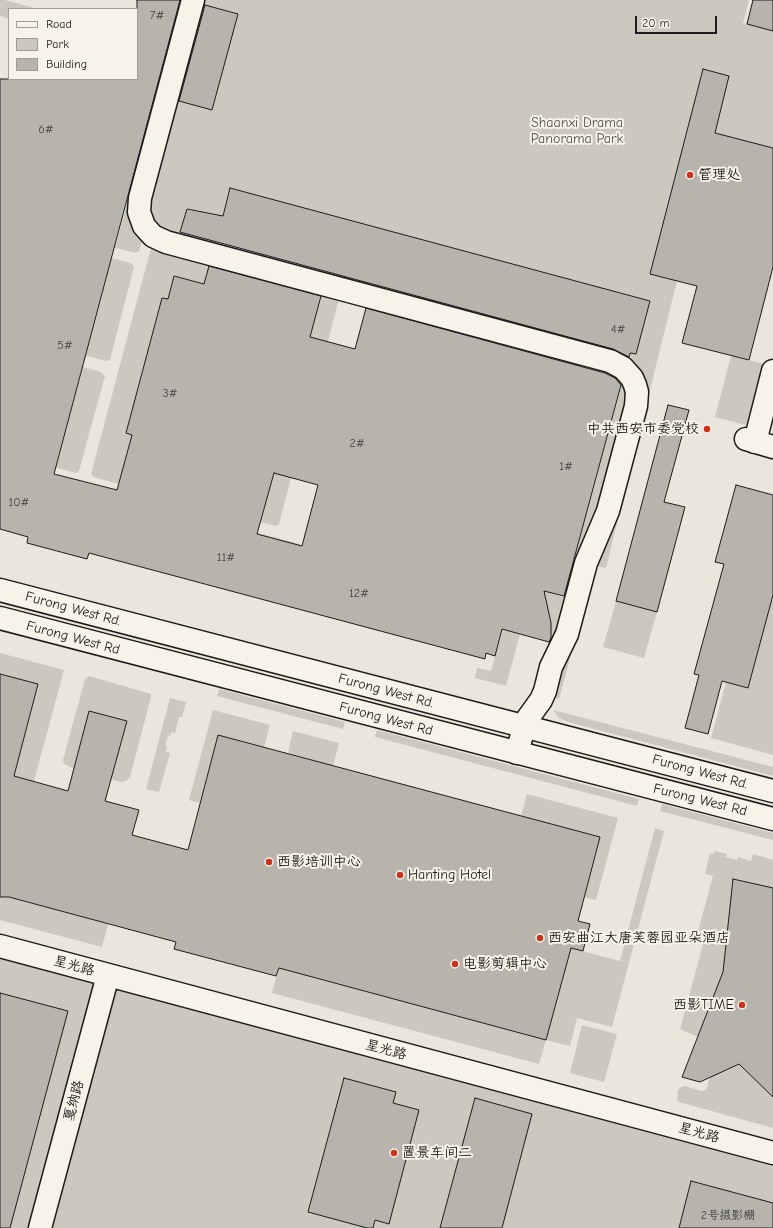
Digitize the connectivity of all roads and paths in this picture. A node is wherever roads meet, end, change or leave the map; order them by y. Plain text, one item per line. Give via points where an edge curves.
1 (193, 0) edge
2 (773, 372) edge
3 (758, 443) edge
4 (0, 590) edge
5 (0, 618) edge
6 (524, 727) junction
7 (517, 753) junction
8 (773, 791) edge
9 (773, 819) edge
10 (0, 946) edge
11 (108, 975) junction
12 (773, 1153) edge
13 (40, 1228) edge

1 - 6 street via 140,198 139,212 144,226 153,236 166,242 610,361 623,368 632,378 637,392 636,406 608,511 586,563 567,634 551,667 545,691
2 - 3 street
4 - 6 street, Furong West Rd.
5 - 7 street, Furong West Rd
6 - 7 street
6 - 8 street, Furong West Rd.
7 - 9 street, Furong West Rd
10 - 11 street, 星光路
11 - 12 street, 星光路
11 - 13 street, 戛纳路

